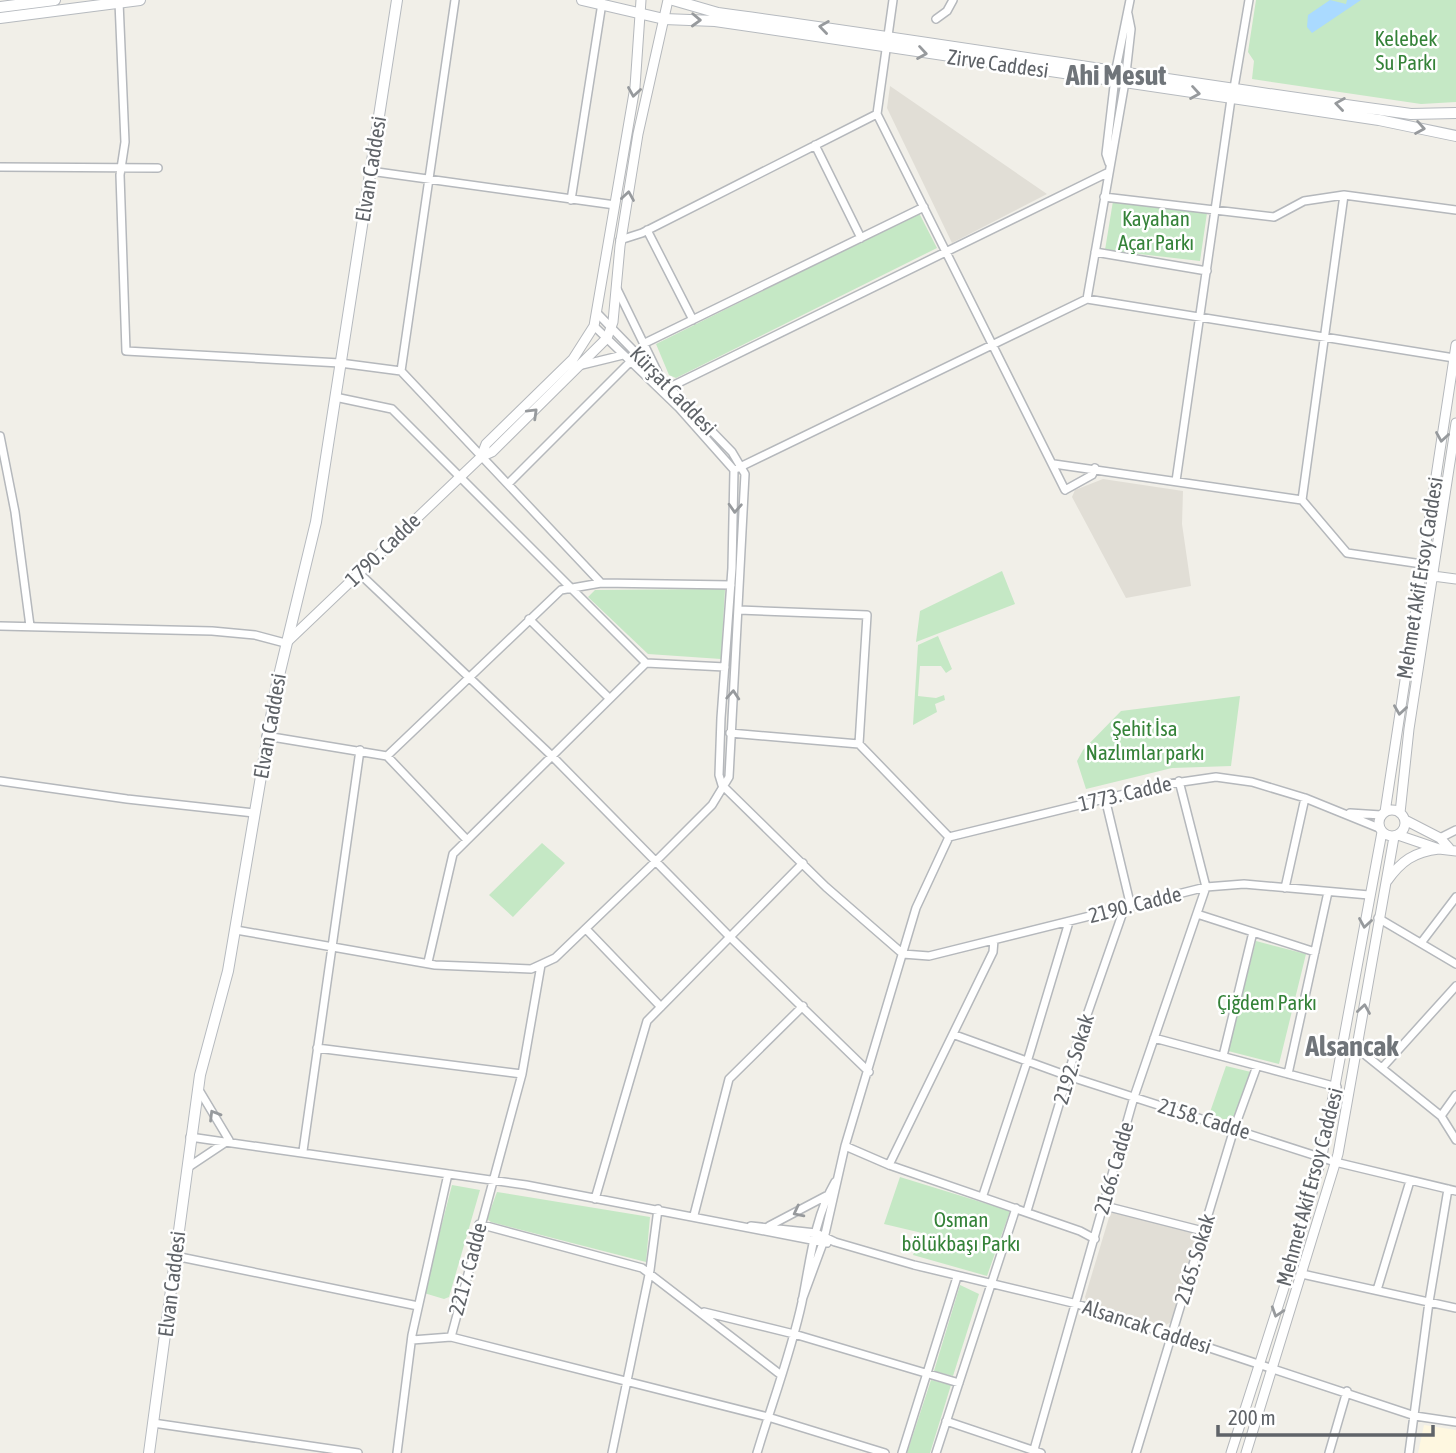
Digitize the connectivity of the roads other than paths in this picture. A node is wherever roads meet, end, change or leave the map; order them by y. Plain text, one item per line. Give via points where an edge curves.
1 (55, 0) edge
2 (140, 0) edge
3 (397, 0) edge
4 (454, 0) edge
5 (582, 0) edge
6 (641, 0) edge
7 (667, 0) edge
8 (673, 0) edge
9 (893, 0) edge
10 (953, 0) edge
11 (1130, 0) edge
12 (1249, 0) edge
13 (119, 2) junction
14 (602, 3) junction
15 (0, 7) edge
16 (638, 13) junction
17 (0, 18) edge
18 (664, 19) junction
19 (936, 19) dead end
20 (888, 42) junction
21 (1121, 70) junction
22 (1120, 82) junction
23 (1233, 93) junction
24 (1456, 113) edge
25 (877, 114) junction
26 (1456, 136) edge
27 (815, 145) junction
28 (0, 167) edge
29 (122, 168) junction
30 (158, 168) dead end
31 (370, 171) junction
32 (1107, 173) junction
33 (428, 179) junction
34 (1345, 195) junction
35 (1104, 197) junction
36 (571, 200) junction
37 (615, 205) junction
38 (924, 207) junction
39 (1216, 210) junction
40 (1456, 210) edge
41 (647, 230) junction
42 (861, 238) junction
43 (621, 240) junction
44 (947, 250) junction
45 (1095, 252) junction
46 (1207, 271) junction
47 (616, 288) junction
48 (1087, 299) junction
49 (598, 314) junction
50 (1200, 318) junction
51 (693, 320) junction
52 (594, 326) junction
53 (609, 333) junction
54 (1324, 338) junction
55 (645, 343) junction
56 (994, 343) junction
57 (1456, 345) edge
58 (623, 355) junction
59 (1454, 358) junction
60 (631, 362) junction
61 (340, 363) junction
62 (581, 365) junction
63 (401, 371) junction
64 (660, 376) junction
65 (670, 387) junction
66 (335, 397) junction
67 (1456, 423) edge
68 (0, 436) edge
69 (481, 457) junction
70 (1054, 464) junction
71 (738, 468) junction
72 (1095, 468) junction
73 (1452, 474) edge
74 (460, 477) junction
75 (1176, 481) junction
76 (508, 484) junction
77 (1302, 500) junction
78 (1422, 564) junction
79 (359, 573) junction
80 (1433, 576) junction
81 (1456, 579) edge
82 (601, 583) junction
83 (731, 585) junction
84 (571, 587) junction
85 (739, 610) junction
86 (529, 619) junction
87 (0, 626) edge
88 (30, 626) junction
89 (285, 643) junction
90 (646, 663) junction
91 (725, 667) junction
92 (471, 678) junction
93 (609, 698) junction
94 (730, 733) junction
95 (267, 736) junction
96 (859, 744) junction
97 (360, 750) junction
98 (387, 756) junction
99 (553, 757) junction
100 (0, 781) edge
101 (1179, 781) junction
102 (722, 785) junction
103 (1105, 798) junction
104 (1305, 798) junction
105 (1342, 812) junction
106 (254, 813) junction
107 (1383, 813) junction
108 (1403, 816) junction
109 (1381, 830) junction
110 (1456, 830) edge
111 (1396, 836) junction
112 (949, 837) junction
113 (1440, 838) junction
114 (467, 840) junction
115 (1448, 849) edge
116 (656, 862) junction
117 (803, 863) junction
118 (1384, 885) junction
119 (1206, 887) junction
120 (1285, 888) junction
121 (1328, 892) junction
122 (1370, 895) junction
123 (1456, 897) edge
124 (1128, 908) junction
125 (1197, 914) junction
126 (1378, 918) junction
127 (1069, 922) junction
128 (586, 929) junction
129 (236, 930) junction
130 (1253, 932) junction
131 (731, 938) junction
132 (994, 940) junction
133 (1421, 943) junction
134 (332, 948) junction
135 (1315, 952) junction
136 (903, 954) junction
137 (428, 962) junction
138 (1456, 964) edge
139 (541, 965) junction
140 (1456, 986) edge
141 (803, 1006) junction
142 (661, 1007) junction
143 (955, 1035) junction
144 (1154, 1038) junction
145 (317, 1048) junction
146 (1358, 1049) junction
147 (1223, 1056) junction
148 (1027, 1062) junction
149 (1257, 1066) junction
150 (1382, 1068) junction
151 (869, 1072) junction
152 (522, 1074) junction
153 (1288, 1074) junction
154 (1068, 1076) junction
155 (1337, 1087) junction
156 (198, 1088) junction
157 (1456, 1095) edge
158 (1134, 1097) junction
159 (1441, 1115) junction
160 (1234, 1129) junction
161 (190, 1137) junction
162 (1456, 1139) edge
163 (229, 1140) junction
164 (845, 1146) junction
165 (303, 1151) junction
166 (1322, 1156) junction
167 (1335, 1162) junction
168 (889, 1165) junction
169 (186, 1168) junction
170 (448, 1174) junction
171 (838, 1176) junction
172 (491, 1181) junction
173 (1410, 1181) junction
174 (1452, 1190) edge
175 (983, 1195) junction
176 (827, 1196) junction
177 (595, 1199) junction
178 (1105, 1206) junction
179 (1016, 1208) junction
180 (658, 1209) junction
181 (1027, 1211) junction
182 (694, 1215) junction
183 (479, 1224) junction
184 (751, 1226) junction
185 (767, 1227) junction
186 (1203, 1231) junction
187 (819, 1238) junction
188 (1095, 1239) junction
189 (175, 1256) junction
190 (650, 1273) junction
191 (1302, 1274) junction
192 (957, 1277) junction
193 (990, 1286) junction
194 (1377, 1290) junction
195 (1429, 1302) junction
196 (1077, 1304) junction
197 (418, 1306) junction
198 (1456, 1308) edge
199 (701, 1312) junction
200 (794, 1334) junction
201 (1172, 1335) junction
202 (451, 1337) junction
203 (412, 1340) junction
204 (1260, 1364) junction
205 (1271, 1370) junction
206 (927, 1373) junction
207 (781, 1375) junction
208 (626, 1380) junction
209 (959, 1382) junction
210 (1347, 1391) junction
211 (1415, 1416) junction
212 (768, 1417) junction
213 (946, 1421) junction
214 (1456, 1422) edge
215 (153, 1423) junction
216 (859, 1444) junction
217 (1036, 1452) edge
218 (149, 1453) edge
219 (358, 1453) edge
220 (397, 1453) edge
221 (612, 1453) edge
222 (757, 1453) edge
223 (857, 1453) edge
224 (885, 1453) edge
225 (902, 1453) edge
226 (936, 1453) edge
227 (1136, 1453) edge
228 (1231, 1453) edge
229 (1246, 1453) edge
230 (1329, 1453) edge
231 (1409, 1453) edge

1 - 15 main road
2 - 13 main road
3 - 31 main road, Elvan Caddesi
4 - 33 street
5 - 14 main road, Zirve Caddesi
6 - 16 street
7 - 18 street
20 -> 8 main road, Zirve Caddesi via 718,13
9 - 20 street
10 - 19 street
11 - 21 street via 1131,29
12 - 23 street
13 - 17 main road
13 - 29 street
14 - 16 main road, Zirve Caddesi
14 - 36 street
16 - 18 main road, Zirve Caddesi
16 -> 37 street via 635,87
18 -> 20 main road, Zirve Caddesi
43 -> 18 street via 643,107
20 - 21 main road, Zirve Caddesi
20 -> 22 main road, Zirve Caddesi
20 - 25 street
21 - 22 street
21 - 23 main road, Zirve Caddesi
22 -> 23 main road, Zirve Caddesi
22 - 32 street via 1106,154
24 -> 23 main road, Zirve Caddesi via 1411,114
23 -> 26 main road, Zirve Caddesi
23 - 39 street
25 - 27 street
25 - 38 street
27 - 41 street
27 - 42 street
28 - 29 street
29 - 30 street
29 - 61 street via 127,351
31 - 33 street
31 - 61 main road, Elvan Caddesi
32 - 35 street
32 - 44 street
33 - 36 street
33 - 63 street
34 - 39 street via 1304,201 1273,217
34 - 40 street
34 - 54 street
35 - 39 street
35 - 45 street
36 - 37 street
37 - 49 street
38 - 42 street
38 - 44 street
39 - 46 street
41 - 43 street
41 - 51 street
42 - 51 street
43 - 47 street
44 - 56 street
44 - 65 street
45 - 46 street
45 - 48 street
46 - 50 street
47 - 53 street
47 - 55 street
48 - 50 street
48 - 56 street
49 - 52 street, 1790. Cadde
49 - 53 street, Kürşat Caddesi
50 - 54 street
50 - 75 street
51 - 55 street
52 - 53 street, Kürşat Caddesi
52 - 69 street, 1790. Cadde via 573,359 486,444
53 - 58 street, Kürşat Caddesi
53 - 62 street, 1790. Cadde
53 - 64 street, Kürşat Caddesi
54 - 59 street
54 - 77 street
55 - 64 street
56 - 70 street
56 - 71 street
57 - 59 street, Mehmet Akif Ersoy Caddesi
58 - 60 street, Kürşat Caddesi
58 - 62 street
59 -> 78 street, Mehmet Akif Ersoy Caddesi
60 - 71 street, Kürşat Caddesi
60 - 76 street
61 - 63 street
61 - 66 main road, Elvan Caddesi
69 -> 62 street, 1790. Cadde via 492,452
63 - 69 street
64 - 65 street, Kürşat Caddesi
65 - 71 street, Kürşat Caddesi via 732,452
66 - 74 street via 387,406
66 - 89 main road, Elvan Caddesi via 316,522
67 - 73 street, Mehmet Akif Ersoy Caddesi
68 - 88 street
69 - 74 street, 1790. Cadde
69 - 76 street
70 - 72 street
70 - 72 street via 1065,489 1090,477
71 -> 83 street
71 - 85 street via 747,482
72 - 75 street
73 - 80 street, Mehmet Akif Ersoy Caddesi
74 - 79 street, 1790. Cadde
74 - 84 street
75 - 77 street
76 - 82 street
77 - 78 street via 1347,553
78 -> 107 street, Mehmet Akif Ersoy Caddesi
79 - 89 street, 1790. Cadde
79 - 92 street
80 - 81 street
80 - 108 street, Mehmet Akif Ersoy Caddesi via 1409,729
82 - 83 street
82 - 84 street
83 - 91 street
84 - 86 street via 555,594
84 - 90 street
94 -> 85 street
85 - 96 street via 867,615
86 - 92 street
86 - 93 street
87 - 88 street
88 - 89 street via 212,631
89 - 95 main road, Elvan Caddesi
90 - 91 street
90 - 93 street
91 - 102 street
92 - 98 street
92 - 99 street
93 - 99 street
94 - 96 street
94 - 102 street via 729,777
95 - 97 street
95 - 106 main road, Elvan Caddesi
96 - 112 street
97 - 98 street
97 - 134 street
98 - 114 street
99 - 114 street
99 - 116 street
100 - 106 street
101 - 103 street, 1773. Cadde
101 - 104 street, 1773. Cadde via 1216,777
101 - 119 street
102 - 116 street via 712,805
102 - 117 street
103 - 112 street, 1773. Cadde
103 - 124 street
104 - 105 street, 1773. Cadde
104 - 120 street
105 - 107 street
105 - 109 street
106 - 129 main road, Elvan Caddesi
107 - 108 street
107 - 109 street, Mehmet Akif Ersoy Caddesi
108 - 111 street, Mehmet Akif Ersoy Caddesi via 1404,828
108 - 113 street
109 - 111 street
109 - 122 street, Mehmet Akif Ersoy Caddesi
110 - 113 street
111 - 115 street
111 - 118 street, Mehmet Akif Ersoy Caddesi
112 - 136 street via 916,908
113 - 115 street
114 - 137 street via 453,854
115 - 118 street via 1414,854
116 - 128 street
116 - 131 street
117 - 131 street
117 - 136 street
118 - 126 street, Mehmet Akif Ersoy Caddesi
119 - 120 street, 2190. Cadde
119 - 124 street, 2190. Cadde
119 - 125 street, 2166. Cadde
120 - 121 street, 2190. Cadde
121 - 122 street, 2190. Cadde
121 - 135 street
122 -> 155 street, Mehmet Akif Ersoy Caddesi
123 - 133 street
124 - 127 street, 2190. Cadde
124 - 154 street, 2192. Sokak
125 - 130 street
125 - 144 street, 2166. Cadde
126 - 133 street
146 -> 126 street, Mehmet Akif Ersoy Caddesi
127 - 132 street, 2190. Cadde
127 - 148 street
128 - 139 street
128 - 142 street
129 - 134 street
129 - 156 main road, Elvan Caddesi
130 - 135 street
130 - 147 street
131 - 141 street
131 - 142 street
132 - 136 street, 2190. Cadde via 929,956
132 - 143 street via 993,952
133 - 138 street
134 - 137 street
134 - 145 street
135 - 153 street
136 - 151 street
137 - 139 street via 484,969
139 - 152 street, 2217. Cadde
140 - 150 street
141 - 151 street
141 - 182 street via 729,1079
142 - 177 street via 642,1030
143 - 148 street, 2158. Cadde
143 - 168 street
144 - 147 street
144 - 158 street, 2166. Cadde
145 - 152 street
145 - 165 street
146 - 150 street
146 - 167 street, Mehmet Akif Ersoy Caddesi
147 - 149 street
148 - 154 street, 2158. Cadde
148 - 175 street
149 - 153 street
149 - 160 street, 2165. Sokak
150 - 159 street
151 - 164 street
152 - 172 street, 2217. Cadde
153 - 155 street
154 - 158 street, 2158. Cadde
154 - 181 street, 2192. Sokak
155 - 166 street, Mehmet Akif Ersoy Caddesi
156 - 161 main road, Elvan Caddesi
163 -> 156 street
157 - 159 street
158 - 160 street, 2158. Cadde
158 - 178 street, 2166. Cadde
159 - 162 street
160 - 166 street, 2158. Cadde
160 - 186 street, 2165. Sokak
161 - 163 street
161 - 169 main road, Elvan Caddesi
163 - 165 street
163 - 169 street
164 - 168 street
164 - 171 street
165 - 170 street
166 - 167 street, 2158. Cadde
166 -> 204 street, Mehmet Akif Ersoy Caddesi
167 - 173 street, 2158. Cadde
167 - 191 street, Mehmet Akif Ersoy Caddesi
168 - 175 street
169 - 189 main road, Elvan Caddesi
170 - 172 street
170 - 197 street
171 - 176 street
171 - 187 street
172 - 177 street
172 - 183 street, 2217. Cadde
173 - 174 street, 2158. Cadde
173 - 194 street
174 - 195 street
175 - 179 street
176 -> 185 street
176 - 187 street
177 - 180 street
178 - 186 street
178 - 188 street, 2166. Cadde
179 - 181 street
179 - 193 street
180 - 182 street
180 - 190 street
181 - 188 street
182 - 184 street
183 - 190 street
183 - 202 street, 2217. Cadde
184 - 185 street
184 - 187 street
185 - 187 street
186 - 201 street, 2165. Sokak
187 - 192 street, Alsancak Caddesi
187 - 200 street
188 - 196 street, 2166. Cadde
189 - 197 street
189 - 215 main road, Elvan Caddesi
190 - 199 street
190 - 208 street
191 - 194 street
191 - 205 street, Mehmet Akif Ersoy Caddesi
192 - 193 street, Alsancak Caddesi
192 - 206 street
193 - 196 street, Alsancak Caddesi
193 - 209 street
194 - 195 street
195 - 198 street
195 - 211 street
196 - 201 street, Alsancak Caddesi
196 - 217 street, 2166. Cadde
197 - 203 street
199 - 200 street
199 - 207 street
200 - 206 street
200 - 207 street
201 - 204 street, Alsancak Caddesi
201 - 227 street, 2165. Sokak
202 - 203 street
202 - 208 street, 2217. Cadde
203 - 220 street
204 - 205 street, Alsancak Caddesi
204 - 228 street, Mehmet Akif Ersoy Caddesi
205 - 210 street, Alsancak Caddesi
205 - 229 street, Mehmet Akif Ersoy Caddesi
206 - 209 street
206 - 225 street
207 - 212 street
208 - 212 street, 2217. Cadde
208 - 221 street
209 - 213 street
210 - 211 street, Alsancak Caddesi
210 - 230 street
211 - 214 street, Alsancak Caddesi
211 - 231 street
212 - 216 street, 2217. Cadde
212 - 222 street
213 - 217 street
213 - 226 street
215 - 218 main road, Elvan Caddesi
215 - 219 street
216 - 223 street
216 - 224 street, 2217. Cadde

